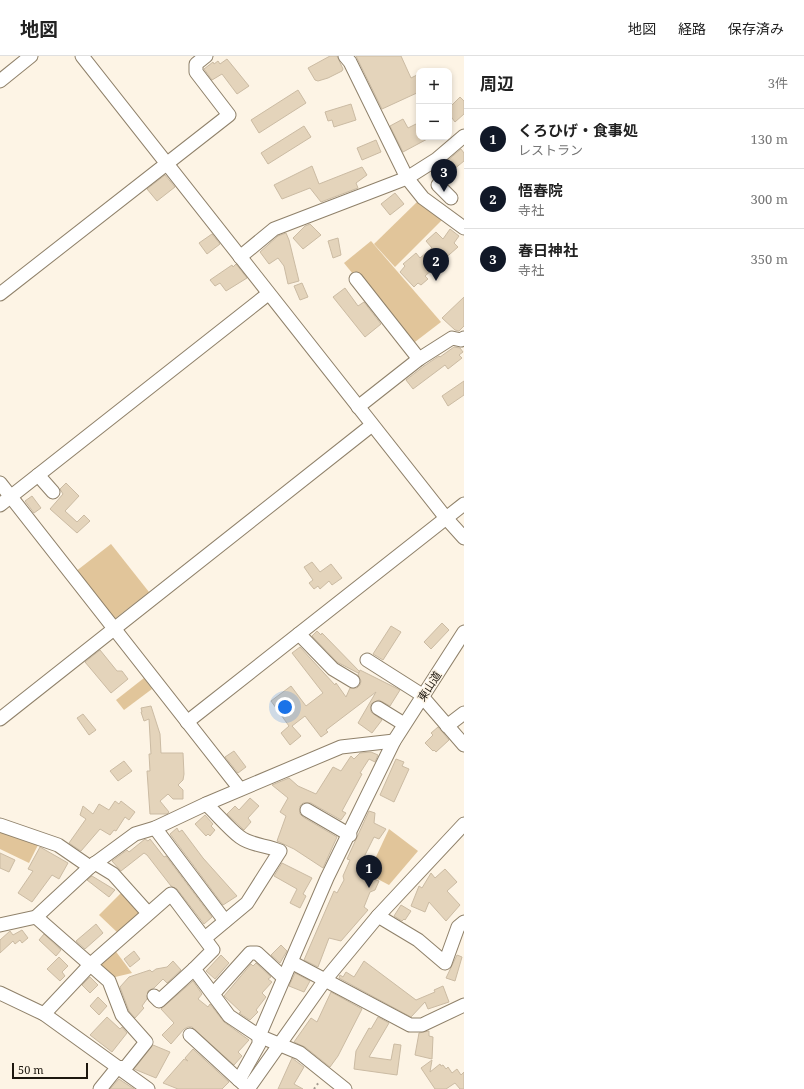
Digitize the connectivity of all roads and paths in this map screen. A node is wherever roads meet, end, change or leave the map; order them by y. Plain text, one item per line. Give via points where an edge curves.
1 (31, 56) edge
2 (82, 56) edge
3 (206, 56) edge
4 (345, 56) edge
5 (0, 81) edge
6 (464, 136) edge
7 (166, 163) junction
8 (407, 178) junction
9 (438, 185) dead end
10 (450, 198) dead end
11 (464, 228) edge
12 (240, 257) junction
13 (356, 278) dead end
14 (0, 294) edge
15 (268, 294) junction
16 (464, 338) edge
17 (419, 359) junction
18 (358, 407) junction
19 (372, 425) junction
20 (38, 475) junction
21 (0, 484) edge
22 (53, 492) dead end
23 (10, 497) junction
24 (464, 504) edge
25 (0, 505) edge
26 (446, 518) junction
27 (464, 538) edge
28 (114, 629) junction
29 (464, 632) edge
30 (299, 634) junction
31 (367, 660) dead end
32 (353, 681) dead end
33 (421, 698) junction
34 (378, 708) dead end
35 (464, 714) edge
36 (0, 719) edge
37 (187, 722) junction
38 (404, 724) junction
39 (447, 726) junction
40 (394, 741) junction
41 (464, 745) edge
42 (240, 789) junction
43 (206, 804) junction
44 (307, 810) dead end
45 (464, 824) edge
46 (0, 825) edge
47 (154, 828) junction
48 (350, 835) junction
49 (93, 865) junction
50 (148, 913) junction
51 (378, 916) junction
52 (36, 917) junction
53 (225, 921) junction
54 (464, 922) edge
55 (0, 925) edge
56 (205, 938) junction
57 (291, 962) junction
58 (90, 965) junction
59 (194, 969) junction
60 (284, 978) junction
61 (325, 980) junction
62 (214, 993) junction
63 (0, 994) edge
64 (154, 996) dead end
65 (464, 1005) edge
66 (44, 1014) junction
67 (190, 1035) dead end
68 (259, 1036) junction
69 (279, 1044) junction
70 (117, 1068) junction
71 (245, 1086) edge
72 (100, 1089) edge
73 (148, 1089) edge
74 (345, 1089) edge

1 - 5 street
2 - 7 street
3 - 7 street via 196,64 196,72 229,114
4 - 8 street
6 - 8 street via 437,159
7 - 12 street
7 - 14 street
8 - 11 street via 423,198
8 - 12 street via 274,229
9 - 10 street
12 - 15 street
13 - 17 street
15 - 18 street
15 - 20 street
16 - 17 street via 452,338
17 - 18 street
18 - 19 street
19 - 26 street
19 - 28 street
20 - 22 street
20 - 23 street
21 - 23 street
23 - 25 street
23 - 28 street
24 - 26 street
26 - 27 street
26 - 30 street
28 - 36 street
28 - 37 street
29 - 33 street, 東山道
30 - 32 street via 333,669
30 - 37 street
31 - 33 street via 419,693
33 - 38 street, 東山道
33 - 39 street
34 - 38 street
35 - 39 street
37 - 42 street
38 - 40 street, 東山道
39 - 41 street
40 - 42 street via 341,747
40 - 48 street, 東山道
42 - 43 street
43 - 47 street
43 - 53 street via 240,837 263,848 272,847 280,851 247,903
44 - 48 street
45 - 51 street
46 - 49 street via 58,845
47 - 49 street via 135,834
47 - 53 street
48 - 57 street, 東山道 via 327,878
49 - 50 street via 113,874
49 - 52 street
50 - 56 street via 171,894
50 - 58 street
51 - 54 street via 418,940 445,963 458,927
51 - 61 street
52 - 55 street
52 - 58 street
53 - 56 street
56 - 59 street via 213,950
57 - 60 street, 東山道
57 - 61 street
58 - 66 street
58 - 70 street via 109,981 122,1015 146,1042 126,1067
59 - 62 street
59 - 64 street via 159,1001
60 - 62 street via 257,953 250,953
60 - 68 street, 東山道
61 - 65 street via 410,1025 422,1025
61 - 69 street
62 - 68 street via 229,1016
63 - 66 street
66 - 70 street
67 - 71 street
68 - 69 street
68 - 71 street, 東山道 via 259,1044
69 - 71 street
69 - 74 street via 300,1053
70 - 72 street
70 - 73 street

